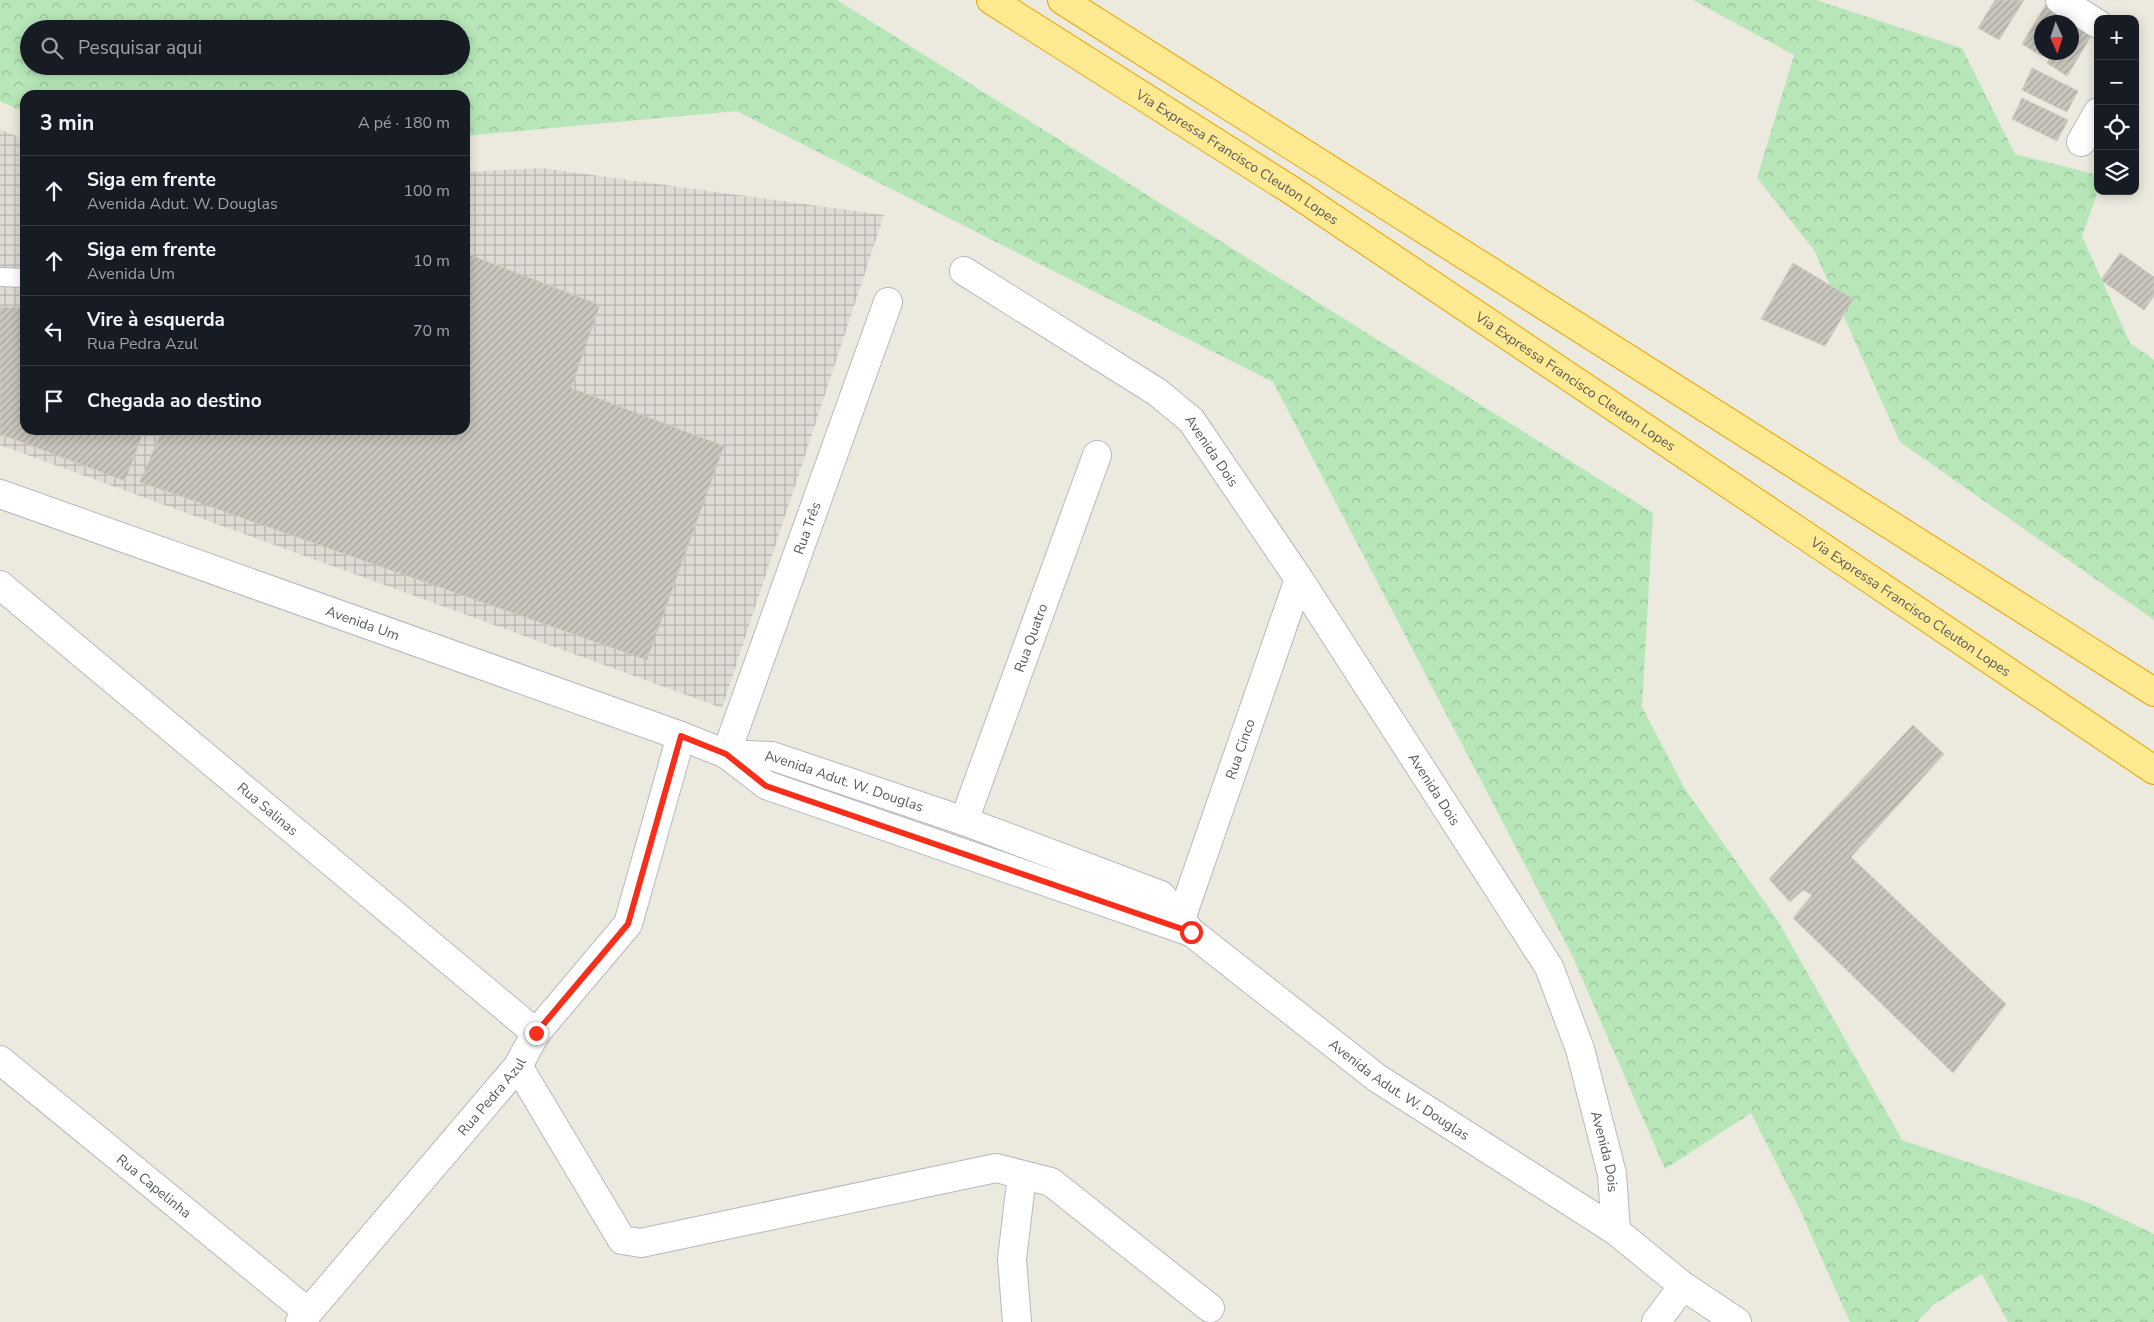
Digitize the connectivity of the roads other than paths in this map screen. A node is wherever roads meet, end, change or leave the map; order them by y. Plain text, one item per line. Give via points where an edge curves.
1 (991, 0) edge
2 (1062, 0) edge
3 (2060, 0) edge
4 (2094, 21) edge
5 (2094, 119) edge
6 (2081, 142) dead end
7 (964, 271) dead end
8 (0, 278) edge
9 (20, 278) edge
10 (888, 302) dead end
11 (1097, 455) dead end
12 (0, 494) edge
13 (1299, 579) junction
14 (0, 585) edge
15 (2154, 692) edge
16 (681, 736) junction
17 (726, 754) junction
18 (2154, 770) edge
19 (964, 821) junction
20 (1186, 925) junction
21 (536, 1033) junction
22 (0, 1060) edge
23 (518, 1066) junction
24 (1022, 1175) junction
25 (1616, 1231) junction
26 (1683, 1286) junction
27 (1210, 1308) dead end
28 (304, 1317) edge
29 (1017, 1322) edge
30 (1656, 1322) edge
31 (1737, 1322) edge

1 - 18 highway, Via Expressa Francisco Cleuton Lopes via 1294,192
2 - 15 highway
3 - 4 street
5 - 6 street
7 - 13 street, Avenida Dois via 1157,392 1191,420
8 - 9 lane
10 - 17 street, Rua Três
11 - 19 street, Rua Quatro
12 - 16 street, Avenida Um
13 - 20 street, Rua Cinco
13 - 25 street, Avenida Dois via 1549,967 1580,1049 1612,1174
14 - 21 street, Rua Salinas
16 - 17 street, Avenida Um
16 - 21 street, Rua Pedra Azul via 628,924
17 - 19 street, Avenida Adut. W. Douglas via 772,756
17 - 20 street, Avenida Adut. W. Douglas via 766,786
19 - 20 street, Avenida Adut. W. Douglas via 1161,895
20 - 25 street, Avenida Adut. W. Douglas via 1377,1078
21 - 23 street, Rua Pedra Azul
22 - 28 street, Rua Capelinha
23 - 24 street via 622,1240 641,1243 996,1168
23 - 28 street, Rua Pedra Azul
24 - 27 street via 1051,1182
24 - 29 street via 1012,1259
25 - 26 street, Avenida Adut. W. Douglas
26 - 30 street
26 - 31 street, Avenida Adut. W. Douglas

